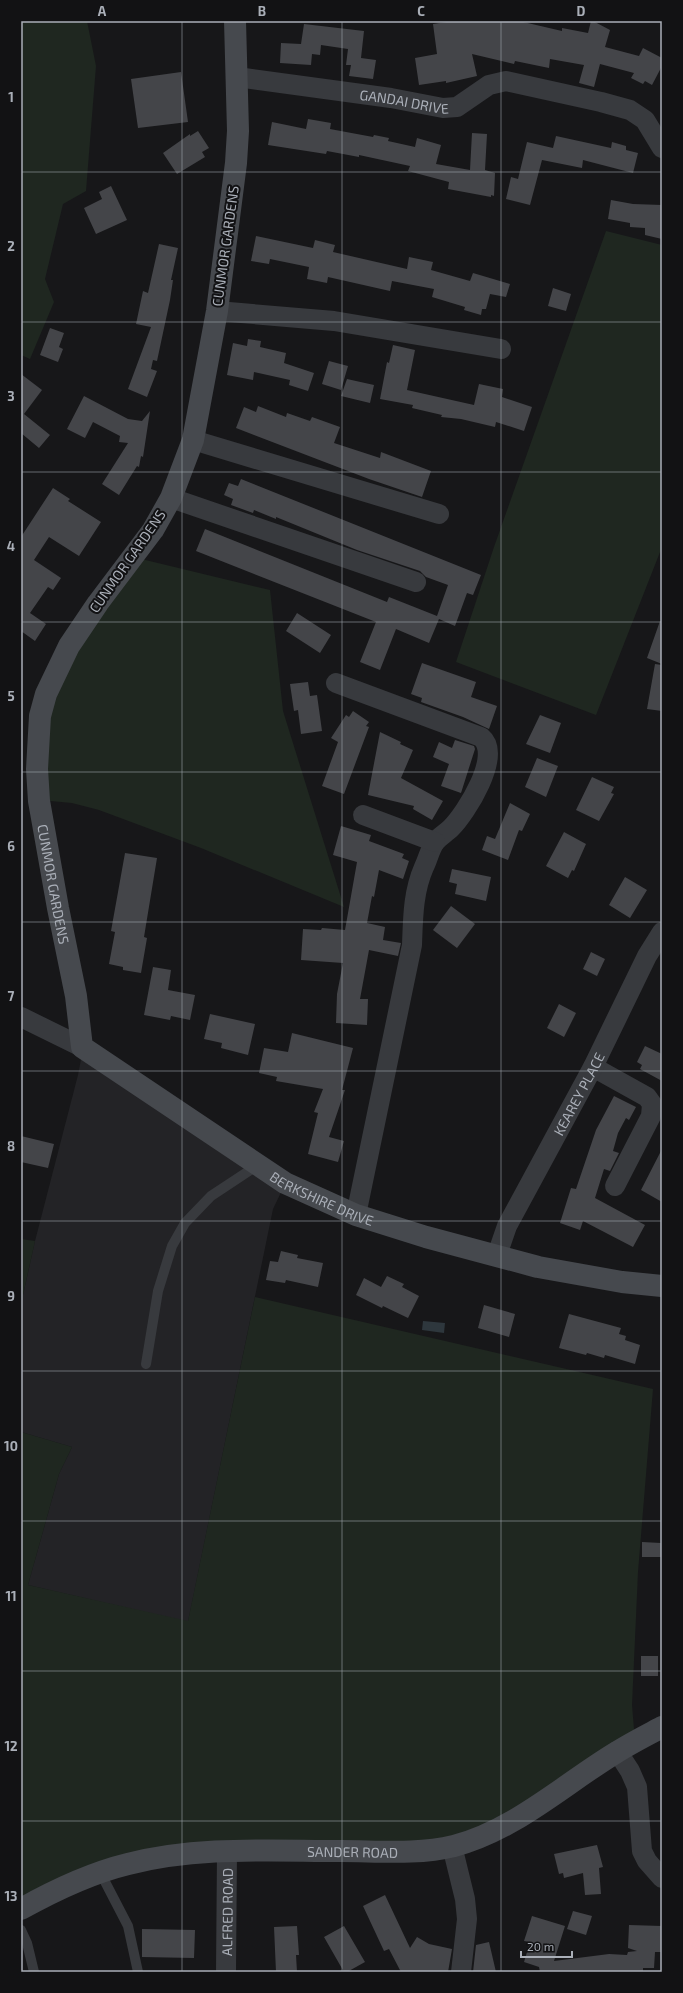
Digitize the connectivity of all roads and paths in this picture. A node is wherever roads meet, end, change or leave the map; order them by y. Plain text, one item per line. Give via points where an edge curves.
1 (235, 21) edge
2 (237, 77) junction
3 (662, 148) edge
4 (217, 311) junction
5 (501, 349) dead end
6 (193, 440) junction
7 (171, 498) junction
8 (439, 514) dead end
9 (416, 582) dead end
10 (336, 683) dead end
11 (363, 815) dead end
12 (435, 842) junction
13 (662, 932) edge
14 (21, 1017) edge
15 (82, 1047) junction
16 (593, 1067) junction
17 (258, 1165) junction
18 (615, 1186) dead end
19 (356, 1215) junction
20 (497, 1255) junction
21 (662, 1286) edge
22 (146, 1364) dead end
23 (662, 1727) edge
24 (617, 1751) junction
25 (452, 1846) junction
26 (227, 1852) junction
27 (100, 1872) junction
28 (662, 1878) edge
29 (21, 1909) edge
30 (21, 1930) edge
31 (34, 1972) edge
32 (138, 1972) edge
33 (226, 1972) edge
34 (461, 1972) edge

1 - 2 street, CUNMOR GARDENS
2 - 3 street, GANDAI DRIVE via 391,98 443,108 457,106 489,85 506,81 630,110 645,120
2 - 4 street, CUNMOR GARDENS via 236,163
4 - 5 street via 334,321
4 - 6 street, CUNMOR GARDENS
6 - 7 street, CUNMOR GARDENS
6 - 8 street
7 - 9 street
7 - 15 street, CUNMOR GARDENS via 153,530 69,646 46,694 40,716 37,769 39,801 76,996
10 - 12 street via 486,742 488,750 485,769 468,808
11 - 12 street
12 - 19 street via 414,900 412,944
13 - 16 street, KEAREY PLACE via 647,956
14 - 15 street, BERKSHIRE DRIVE
15 - 17 street, BERKSHIRE DRIVE
16 - 18 street via 646,1097 652,1104 651,1116
16 - 20 street, KEAREY PLACE via 507,1226
17 - 19 street, BERKSHIRE DRIVE via 303,1192
17 - 22 lane via 211,1196 182,1229 172,1246 158,1291
19 - 20 street, BERKSHIRE DRIVE via 426,1237
20 - 21 street, BERKSHIRE DRIVE via 581,1276
23 - 24 street, SANDER ROAD
24 - 25 street, SANDER ROAD via 523,1815 473,1840
24 - 28 street via 637,1787 642,1851
25 - 26 street, SANDER ROAD via 422,1851
25 - 34 street via 465,1899 467,1919
26 - 27 street, SANDER ROAD via 180,1854 130,1863
26 - 33 street, ALFRED ROAD
27 - 29 street, SANDER ROAD via 45,1895
27 - 32 lane via 128,1926
30 - 31 lane

